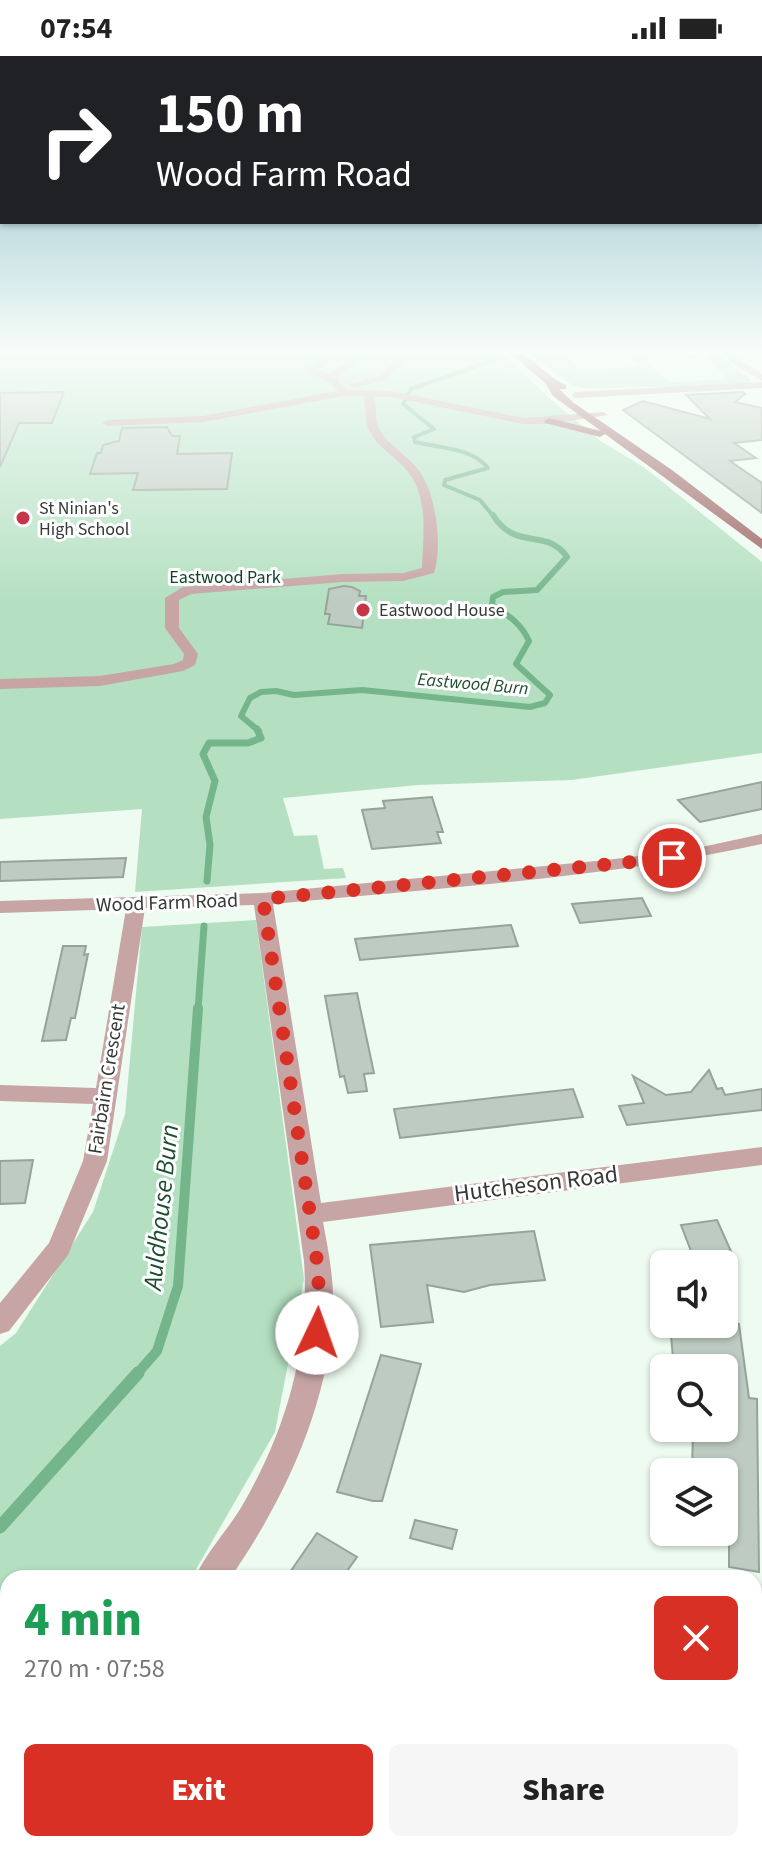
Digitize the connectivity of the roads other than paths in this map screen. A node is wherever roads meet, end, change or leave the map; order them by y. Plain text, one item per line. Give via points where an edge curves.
1 (378, 436) edge
2 (602, 436) edge
3 (613, 436) edge
4 (630, 436) edge
5 (646, 458) junction
6 (668, 472) junction
7 (762, 545) edge
8 (0, 684) edge
9 (762, 839) edge
10 (263, 899) junction
11 (136, 905) junction
12 (0, 907) edge
13 (0, 1093) edge
14 (105, 1096) junction
15 (762, 1156) edge
16 (309, 1214) junction
17 (0, 1323) edge
18 (217, 1570) edge

1 - 8 street via 413,470 424,490 430,515 429,570 403,577 188,590 172,598 172,628 191,654 190,662 100,681
2 - 5 main road
3 - 5 main road
4 - 6 main road
5 - 6 main road
6 - 7 main road
9 - 10 street, Wood Farm Road via 631,863
10 - 11 street, Wood Farm Road
10 - 16 street
11 - 12 street, Wood Farm Road
11 - 14 street, Fairbairn Crescent
13 - 14 street
14 - 17 street, Fairbairn Crescent via 95,1161 59,1248
15 - 16 street, Hutcheson Road
16 - 18 street via 320,1306 307,1387 261,1498

